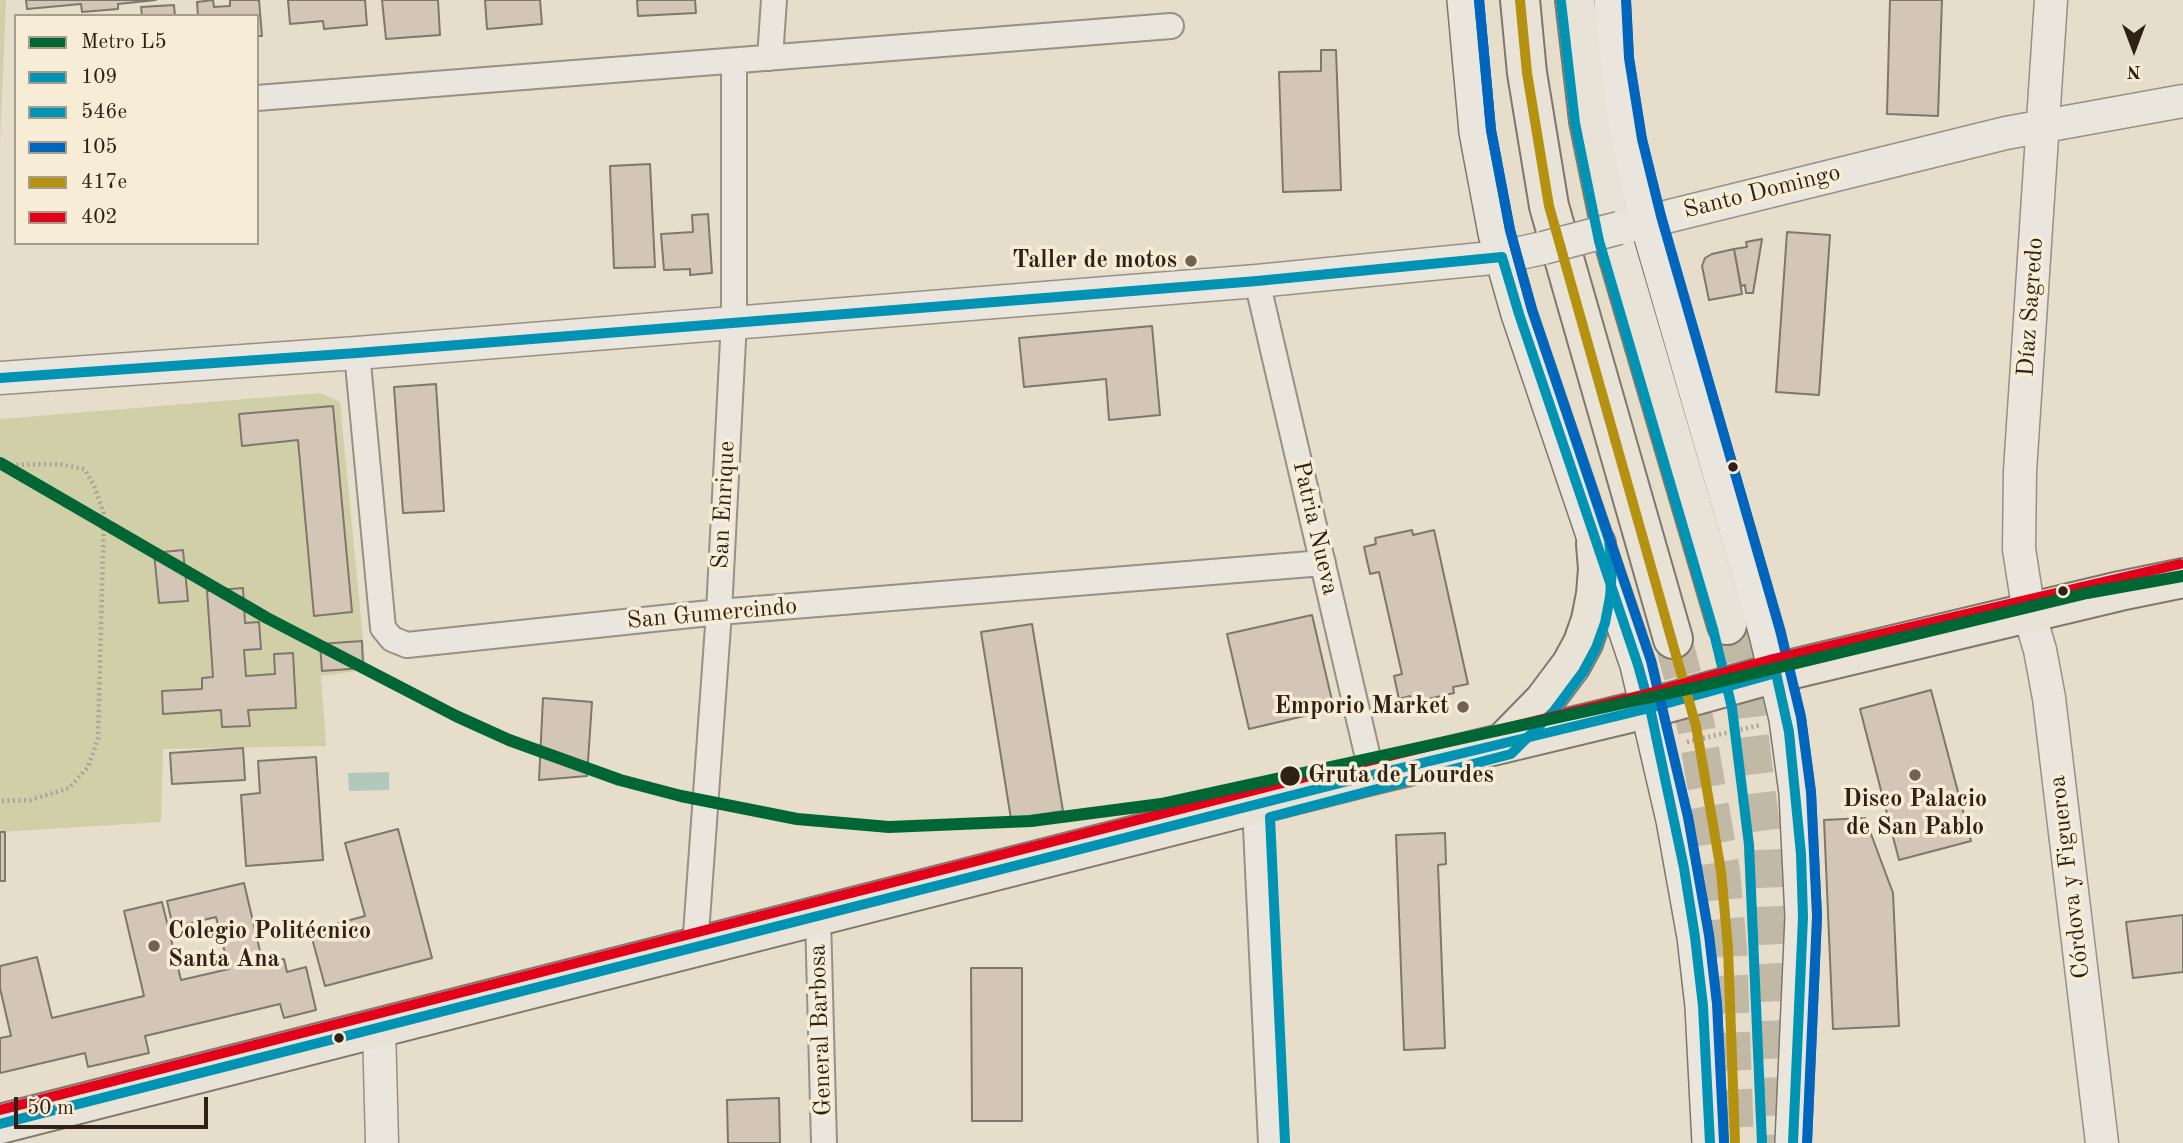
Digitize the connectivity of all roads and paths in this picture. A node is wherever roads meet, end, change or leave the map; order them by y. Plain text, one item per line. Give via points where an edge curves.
1 (774, 0) edge
2 (1465, 0) edge
3 (1520, 0) edge
4 (1575, 0) edge
5 (1612, 0) edge
6 (2051, 0) edge
7 (1171, 26) dead end
8 (770, 58) junction
9 (734, 61) junction
10 (259, 98) edge
11 (2183, 101) edge
12 (2043, 126) junction
13 (1633, 224) junction
14 (1502, 257) junction
15 (1257, 281) junction
16 (734, 321) junction
17 (357, 353) junction
18 (0, 379) edge
19 (0, 465) edge
20 (1596, 544) junction
21 (1323, 563) junction
22 (2183, 578) edge
23 (719, 612) junction
24 (2029, 613) junction
25 (1727, 625) tunnel mouth
26 (1674, 639) tunnel mouth
27 (1776, 673) junction
28 (1650, 708) junction
29 (1787, 719) junction
30 (1503, 743) junction
31 (1659, 749) junction
32 (1373, 775) junction
33 (0, 801) edge
34 (1255, 806) junction
35 (818, 918) junction
36 (695, 948) junction
37 (379, 1027) junction
38 (0, 1124) edge
39 (382, 1143) edge
40 (824, 1143) edge
41 (1271, 1143) edge
42 (1710, 1143) edge
43 (1793, 1143) edge
44 (2102, 1143) edge

1 - 8 street
2 - 14 main road via 1477,132
3 - 26 main road via 1549,206
4 - 25 main road via 1589,121 1613,238
5 - 13 main road
6 - 12 street, Díaz Sagredo
7 - 8 street
8 - 9 street
9 - 10 street
9 - 16 street, San Enrique
11 - 12 street, Santo Domingo
12 - 13 street, Santo Domingo
12 - 24 street, Díaz Sagredo via 2018,510
13 - 14 street, Santo Domingo, bridge
13 - 27 main road
14 - 15 street, Santo Domingo
14 - 20 main road
15 - 16 street, Santo Domingo
15 - 21 street, Patria Nueva
16 - 17 street, Santo Domingo
16 - 23 street, San Enrique
17 - 18 street, Santo Domingo
17 - 23 street, San Gumercindo via 383,628 393,639 407,645
19 - 33 path via 59,464 84,469 104,514 98,739 88,768 69,788 30,800
20 - 28 main road
20 - 30 main road via 1596,594 1583,643 1544,701
21 - 23 street, San Gumercindo
21 - 32 street, Patria Nueva
22 - 24 main road
23 - 36 street, San Enrique
24 - 27 main road
24 - 44 street, Córdova y Figueroa via 2049,698
27 - 28 main road
27 - 29 main road
28 - 30 main road
28 - 31 main road
29 - 31 path
29 - 43 main road via 1797,793 1802,904
30 - 32 main road
31 - 42 main road via 1695,937
32 - 34 main road
34 - 35 main road
34 - 41 street
35 - 36 main road
35 - 40 street, General Barbosa
36 - 37 main road
37 - 38 main road
37 - 39 street

